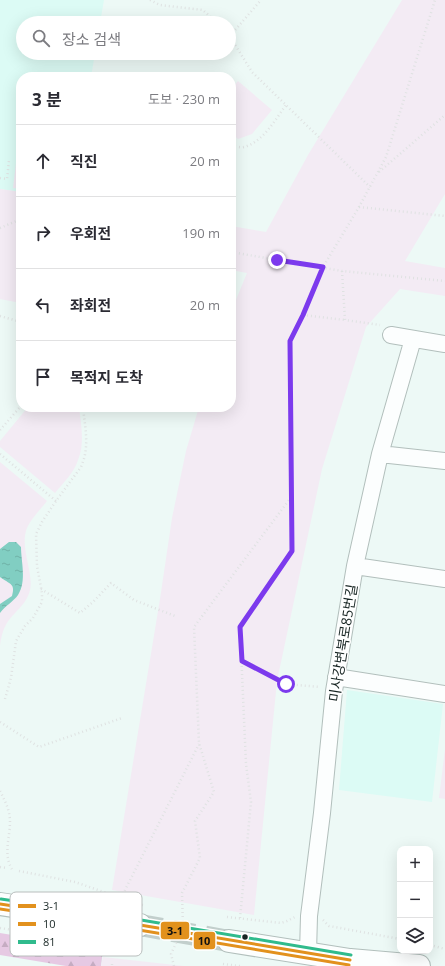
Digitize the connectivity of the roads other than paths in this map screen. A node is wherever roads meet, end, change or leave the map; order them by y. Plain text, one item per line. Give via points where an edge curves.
1 (387, 330) road end
2 (413, 338) junction
3 (445, 344) edge
4 (380, 454) junction
5 (445, 461) edge
6 (355, 566) junction
7 (445, 579) edge
8 (336, 677) junction
9 (445, 694) edge
10 (0, 904) edge
11 (10, 905) edge
12 (229, 941) tunnel mouth
13 (308, 953) junction
14 (350, 960) junction
15 (374, 966) edge
16 (414, 966) edge

1 - 2 street
2 - 3 street
2 - 4 street, 미사강변북로85번길
4 - 5 street
4 - 6 street, 미사강변북로85번길
6 - 7 street
6 - 8 street, 미사강변북로85번길
8 - 9 street
8 - 13 street, 미사강변북로85번길 via 309,916
10 - 11 main road
12 - 13 main road
13 - 14 main road
14 - 15 main road
14 - 16 main road

